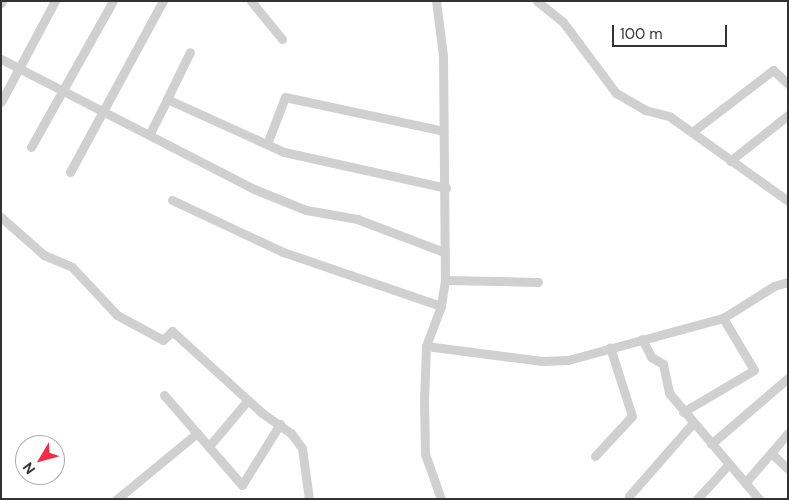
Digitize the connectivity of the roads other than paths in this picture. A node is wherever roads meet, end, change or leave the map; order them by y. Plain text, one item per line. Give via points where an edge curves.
1 (55, 1) edge
2 (113, 1) edge
3 (163, 1) edge
4 (251, 1) edge
5 (436, 1) edge
6 (536, 1) edge
7 (282, 39) dead end
8 (190, 52) dead end
9 (1, 59) edge
10 (20, 69) junction
11 (784, 73) edge
12 (788, 84) edge
13 (63, 90) junction
14 (167, 99) junction
15 (1, 102) edge
16 (106, 111) junction
17 (788, 115) edge
18 (443, 132) junction
19 (692, 132) junction
20 (150, 133) junction
21 (267, 144) junction
22 (31, 147) dead end
23 (730, 161) junction
24 (70, 172) dead end
25 (446, 188) junction
26 (172, 200) dead end
27 (788, 201) edge
28 (1, 218) edge
29 (444, 252) junction
30 (445, 280) junction
31 (538, 282) dead end
32 (788, 282) edge
33 (441, 306) junction
34 (723, 318) junction
35 (642, 340) junction
36 (426, 346) junction
37 (610, 347) junction
38 (788, 378) edge
39 (164, 395) dead end
40 (248, 400) junction
41 (684, 412) junction
42 (280, 424) junction
43 (692, 424) junction
44 (197, 433) junction
45 (788, 433) edge
46 (711, 444) junction
47 (210, 445) junction
48 (771, 453) junction
49 (594, 456) dead end
50 (728, 465) junction
51 (788, 469) edge
52 (745, 483) junction
53 (629, 496) dead end
54 (757, 498) edge
55 (117, 499) edge
56 (309, 499) edge
57 (441, 499) edge
58 (697, 499) edge

1 - 10 street
2 - 13 street
3 - 16 street
4 - 7 street
5 - 18 street via 443,56
6 - 19 street via 563,22 616,93 645,110 669,116
8 - 14 street
9 - 10 street
10 - 13 street
10 - 15 street
11 - 12 street
11 - 19 street via 773,70
13 - 16 street
13 - 22 street
14 - 20 street
14 - 21 street
16 - 20 street
16 - 24 street
17 - 23 street
18 - 21 street via 285,96
18 - 25 street
19 - 23 street
20 - 29 street via 254,189 306,210 357,219
21 - 25 street via 284,152
23 - 27 street
25 - 29 street
26 - 33 street via 283,252
28 - 40 street via 44,255 72,267 117,316 163,340 172,331
29 - 30 street
30 - 31 street
30 - 33 street
32 - 34 street via 774,286
33 - 36 street
34 - 35 street
34 - 41 street via 754,370
35 - 37 street
35 - 41 street via 650,357 663,364 669,393
36 - 37 street via 542,361 568,360
36 - 57 street via 425,454
37 - 49 street via 632,416
38 - 46 street
39 - 44 street
40 - 42 street
40 - 47 street
41 - 43 street
42 - 47 street via 242,485
42 - 56 street via 302,448
43 - 46 street
43 - 53 street
44 - 47 street
44 - 55 street
45 - 48 street
46 - 50 street
48 - 51 street
48 - 52 street
50 - 52 street
50 - 58 street
52 - 54 street

